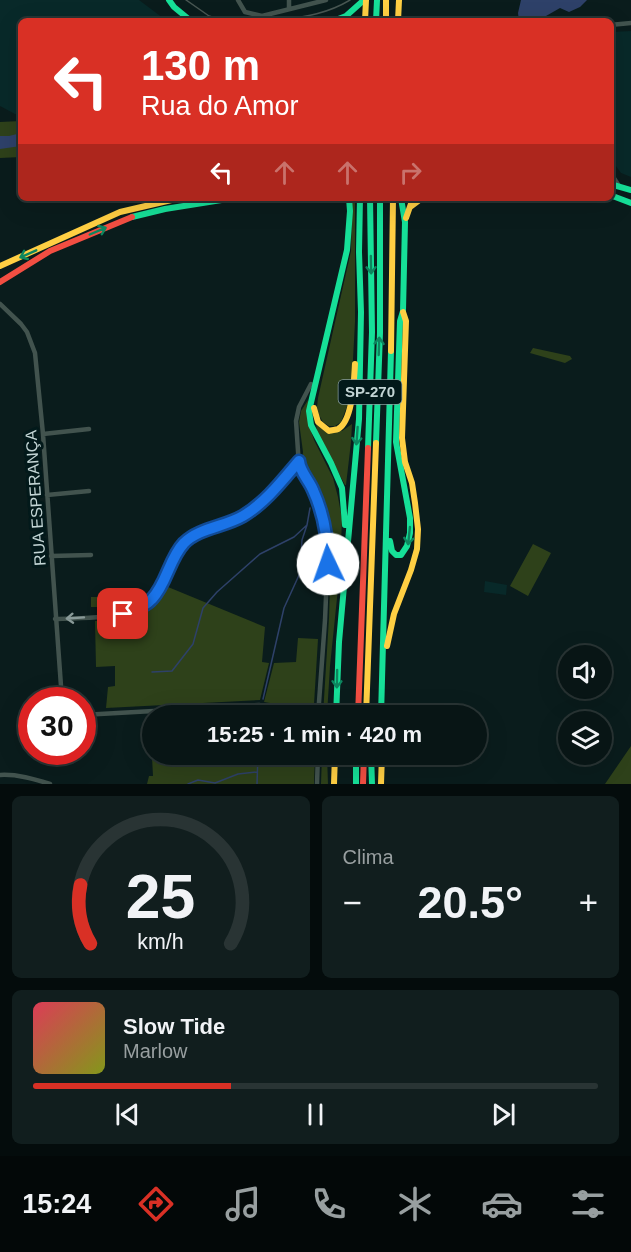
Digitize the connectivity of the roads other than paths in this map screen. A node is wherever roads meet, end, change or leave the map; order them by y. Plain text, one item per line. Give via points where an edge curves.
1 (169, 0) edge
2 (238, 0) edge
3 (289, 0) edge
4 (326, 0) edge
5 (365, 0) edge
6 (377, 0) edge
7 (386, 0) edge
8 (399, 0) edge
9 (289, 9) junction
10 (187, 18) edge
11 (341, 18) edge
12 (365, 18) edge
13 (376, 18) edge
14 (386, 18) edge
15 (398, 18) edge
16 (631, 23) edge
17 (614, 25) edge
18 (614, 178) edge
19 (614, 184) edge
20 (619, 186) junction
21 (631, 190) edge
22 (614, 196) edge
23 (167, 201) edge
24 (215, 201) edge
25 (344, 201) edge
26 (350, 201) edge
27 (360, 201) edge
28 (370, 201) edge
29 (393, 201) edge
30 (402, 201) edge
31 (412, 201) edge
32 (418, 201) edge
33 (380, 202) edge
34 (631, 203) edge
35 (409, 208) junction
36 (350, 212) junction
37 (405, 222) junction
38 (0, 266) edge
39 (0, 283) edge
40 (1, 305) edge
41 (403, 311) junction
42 (361, 312) junction
43 (319, 365) junction
44 (317, 375) junction
45 (89, 429) dead end
46 (43, 434) junction
47 (299, 461) junction
48 (388, 462) junction
49 (89, 491) dead end
50 (47, 495) junction
51 (91, 555) dead end
52 (51, 556) junction
53 (345, 578) junction
54 (56, 619) junction
55 (381, 676) junction
56 (61, 687) edge
57 (319, 705) edge
58 (336, 705) edge
59 (359, 705) edge
60 (368, 705) edge
61 (381, 705) edge
62 (142, 712) edge
63 (96, 714) edge
64 (318, 765) edge
65 (335, 765) edge
66 (356, 765) edge
67 (364, 765) edge
68 (371, 765) edge
69 (382, 765) edge
70 (0, 775) edge
71 (50, 784) edge
72 (317, 784) edge
73 (334, 784) edge
74 (356, 784) edge
75 (363, 784) edge
76 (372, 784) edge
77 (381, 784) edge

1 - 10 main road
2 - 9 street via 245,12 255,15
3 - 9 street
4 - 9 street
5 - 11 main road
5 - 12 main road
6 - 13 main road
7 - 14 main road
8 - 15 main road
16 - 17 street
18 - 20 street
19 - 20 main road
20 - 21 main road
22 - 34 main road
23 -> 38 main road via 120,212
39 -> 24 main road via 50,251 126,219
25 - 36 main road
26 - 36 main road
27 - 42 main road, SP-270
28 -> 59 main road, SP-270 via 372,332
29 - 48 main road, SP-270
30 - 37 main road
31 - 35 main road
32 - 35 main road
60 -> 33 main road, SP-270 via 380,333
35 - 37 main road
36 - 43 main road via 347,250
37 - 41 main road
40 - 46 street, RUA ESPERANÇA via 27,332 35,353
41 -> 48 main road via 396,442 410,520 408,544 401,555 392,551 390,541
41 - 55 main road via 403,450 416,503 417,549 394,614
42 - 44 main road via 349,412 338,429 329,431 316,418
42 -> 53 main road, SP-270 via 358,418
43 - 44 main road
43 - 47 street via 297,414
44 - 53 main road via 309,411 311,425 342,488
45 - 46 street
46 - 50 street, RUA ESPERANÇA
47 -> 54 street via 243,516 185,541 151,600 123,614
47 - 57 street via 321,513 328,550
48 - 55 main road, SP-270
49 - 50 street
50 - 52 street, RUA ESPERANÇA
51 - 52 street
52 - 54 street, RUA ESPERANÇA
53 -> 58 main road, SP-270
54 - 56 street, RUA ESPERANÇA
55 - 61 main road, SP-270
62 - 63 street
64 - 72 street
65 - 73 main road
66 - 74 main road
67 - 75 main road
68 - 76 main road
69 - 77 main road
70 - 71 street

